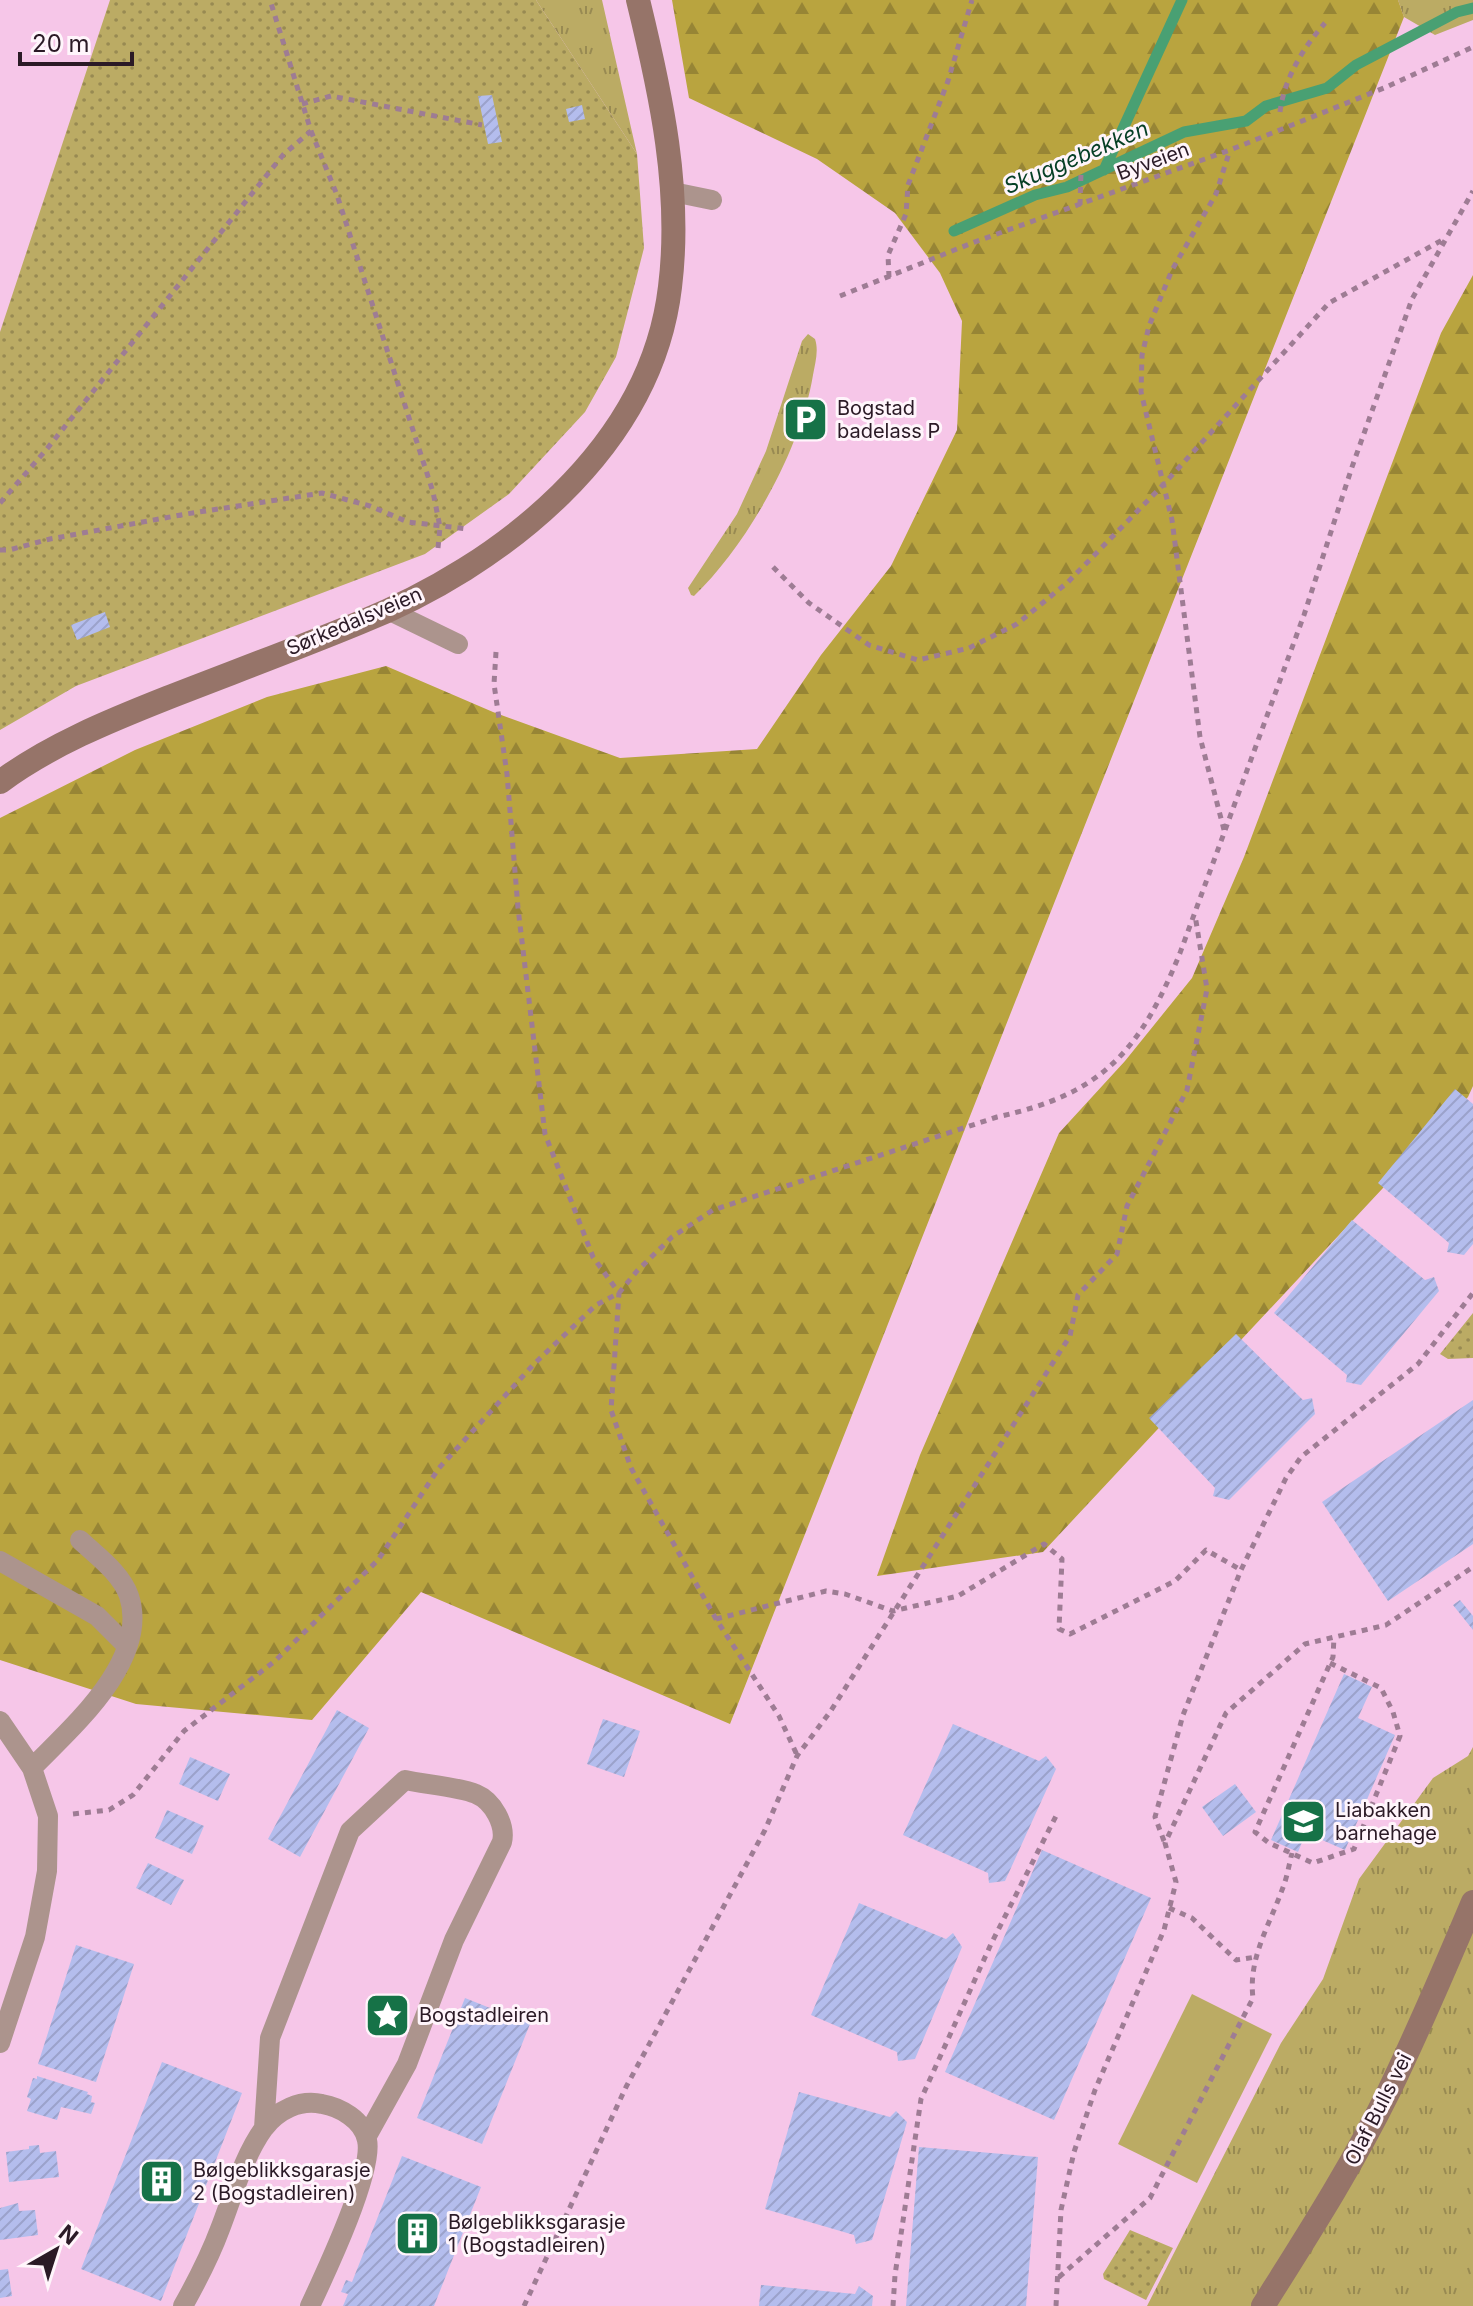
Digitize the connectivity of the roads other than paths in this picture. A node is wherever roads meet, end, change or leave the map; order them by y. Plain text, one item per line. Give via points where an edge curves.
1 (638, 0) edge
2 (673, 192) junction
3 (712, 200) dead end
4 (388, 610) junction
5 (458, 644) dead end
6 (0, 782) edge
7 (80, 1540) dead end
8 (0, 1561) edge
9 (127, 1646) junction
10 (0, 1721) edge
11 (32, 1768) junction
12 (1473, 1902) edge
13 (0, 2043) edge
14 (264, 2128) junction
15 (367, 2136) junction
16 (183, 2306) edge
17 (310, 2306) edge
18 (1263, 2306) edge

1 - 2 street, Sørkedalsveien
2 - 3 lane
2 - 4 street, Sørkedalsveien via 664,318 651,361 609,438 531,520 491,551
4 - 5 lane
4 - 6 street, Sørkedalsveien via 125,715 64,743
7 - 9 lane via 129,1594 134,1619
8 - 9 lane via 97,1616
9 - 11 lane via 107,1687
10 - 11 lane
11 - 13 lane via 48,1816 47,1871 35,1937
12 - 18 street, Olaf Bulls vei via 1388,2093
14 - 15 lane via 282,2111 306,2100 353,2117
14 - 15 lane via 270,2038 350,1831 405,1780 477,1794 501,1821 502,1842 454,1940 407,2064
14 - 16 lane
15 - 17 lane via 369,2153 358,2192

